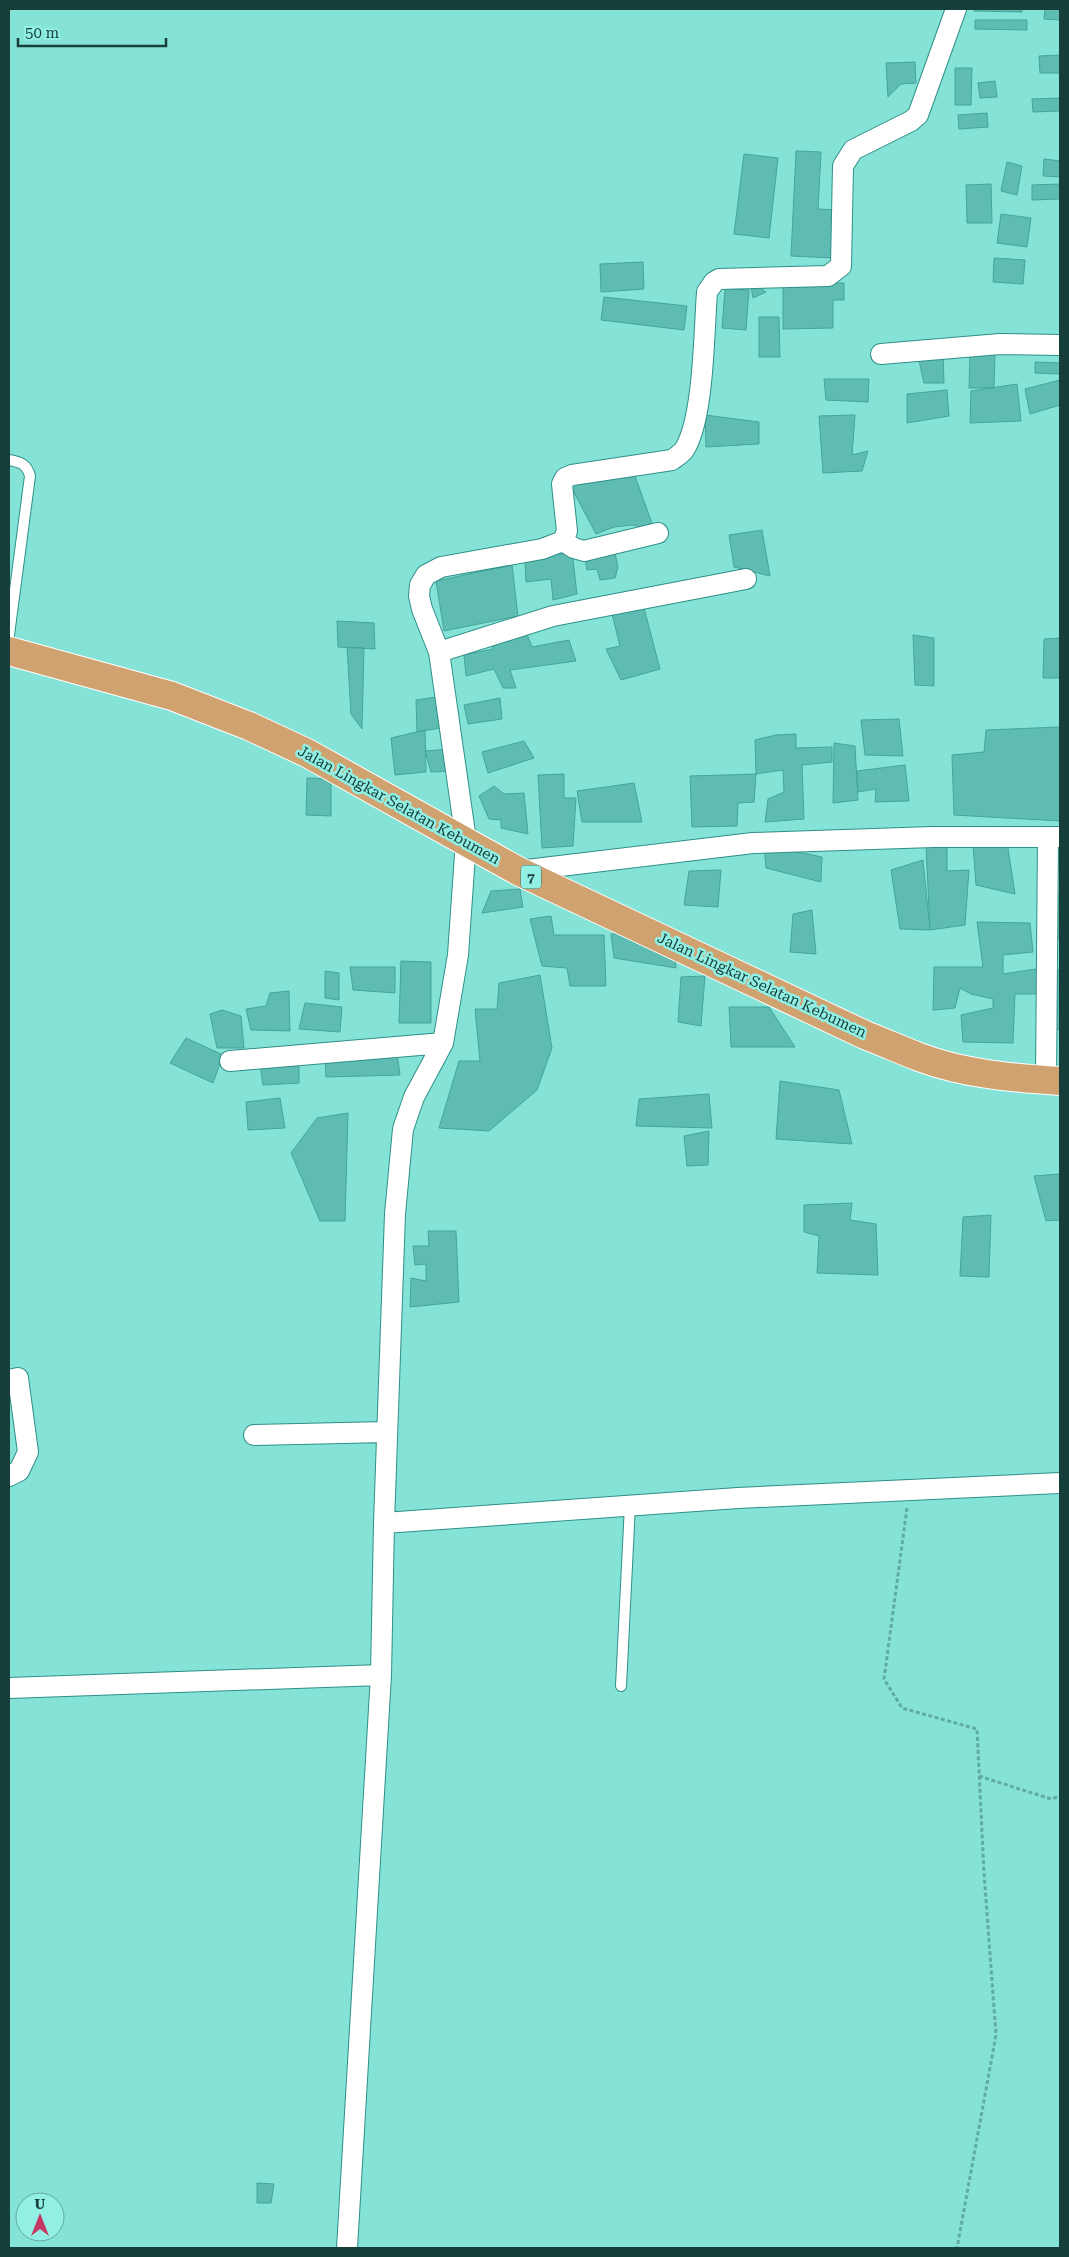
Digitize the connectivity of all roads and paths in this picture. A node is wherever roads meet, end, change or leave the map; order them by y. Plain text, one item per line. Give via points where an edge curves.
1 (956, 9) edge
2 (1060, 345) edge
3 (881, 354) dead end
4 (9, 460) edge
5 (658, 533) dead end
6 (563, 541) junction
7 (746, 579) dead end
8 (12, 586) edge
9 (9, 635) edge
10 (9, 651) edge
11 (439, 652) junction
12 (1054, 837) edge
13 (466, 840) junction
14 (518, 871) junction
15 (442, 1043) junction
16 (230, 1061) dead end
17 (1053, 1080) edge
18 (9, 1380) edge
19 (387, 1432) junction
20 (254, 1435) dead end
21 (9, 1476) edge
22 (1060, 1483) edge
23 (909, 1490) junction
24 (630, 1505) junction
25 (384, 1523) junction
26 (382, 1675) junction
27 (622, 1686) dead end
28 (9, 1688) edge
29 (979, 1776) junction
30 (1060, 1796) edge
31 (347, 2248) edge
32 (957, 2248) edge

1 - 6 street via 918,115 848,155 844,166 840,266 828,276 729,278 714,282 707,292 697,411 683,451 672,460 565,478 562,484 567,531
2 - 3 street via 1000,344
4 - 8 lane via 21,462 30,476
5 - 6 street via 584,551
6 - 11 street via 542,548 441,566 426,575 420,585 419,596
7 - 11 street via 553,616
8 - 9 lane
10 - 13 highway, Jalan Lingkar Selatan Kebumen / 7 via 172,696 249,726 307,753
11 - 13 street
12 - 14 street via 753,843
12 - 17 street
13 - 14 highway, Jalan Lingkar Selatan Kebumen / 7
13 - 15 street via 458,955
14 - 17 highway, Jalan Lingkar Selatan Kebumen / 7 via 920,1058 1013,1078
15 - 16 street
15 - 19 street via 414,1097 403,1129 395,1214
18 - 21 street via 18,1378 28,1452 23,1466
19 - 20 street
19 - 25 street
22 - 23 street
23 - 24 street
23 - 29 path via 884,1679 902,1708 977,1729
24 - 25 street
24 - 27 lane
25 - 26 street
26 - 28 street
26 - 31 street
29 - 30 path via 1051,1799
29 - 32 path via 996,2036

